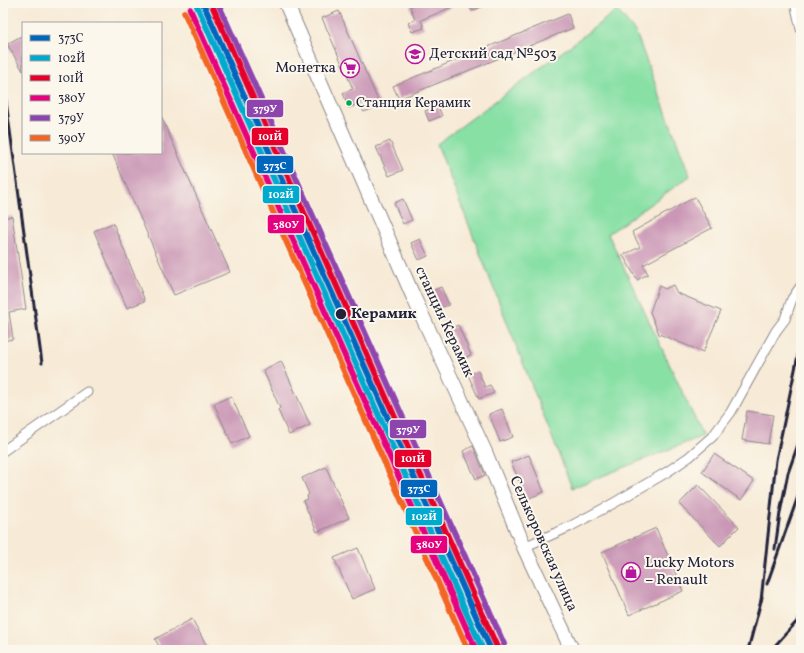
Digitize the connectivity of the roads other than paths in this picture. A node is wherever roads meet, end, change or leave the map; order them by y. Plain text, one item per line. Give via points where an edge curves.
1 (286, 3) edge
2 (795, 3) edge
3 (801, 29) edge
4 (801, 286) edge
5 (87, 392) dead end
6 (3, 451) edge
7 (484, 452) joint
8 (524, 547) junction
9 (572, 650) edge

1 - 7 main road, станция Керамик via 413,296
2 - 3 street
4 - 8 street via 792,299 785,319 731,412 713,436 667,472 570,527
5 - 6 street
7 - 8 main road, Селькоровская улица
8 - 9 main road, Селькоровская улица

